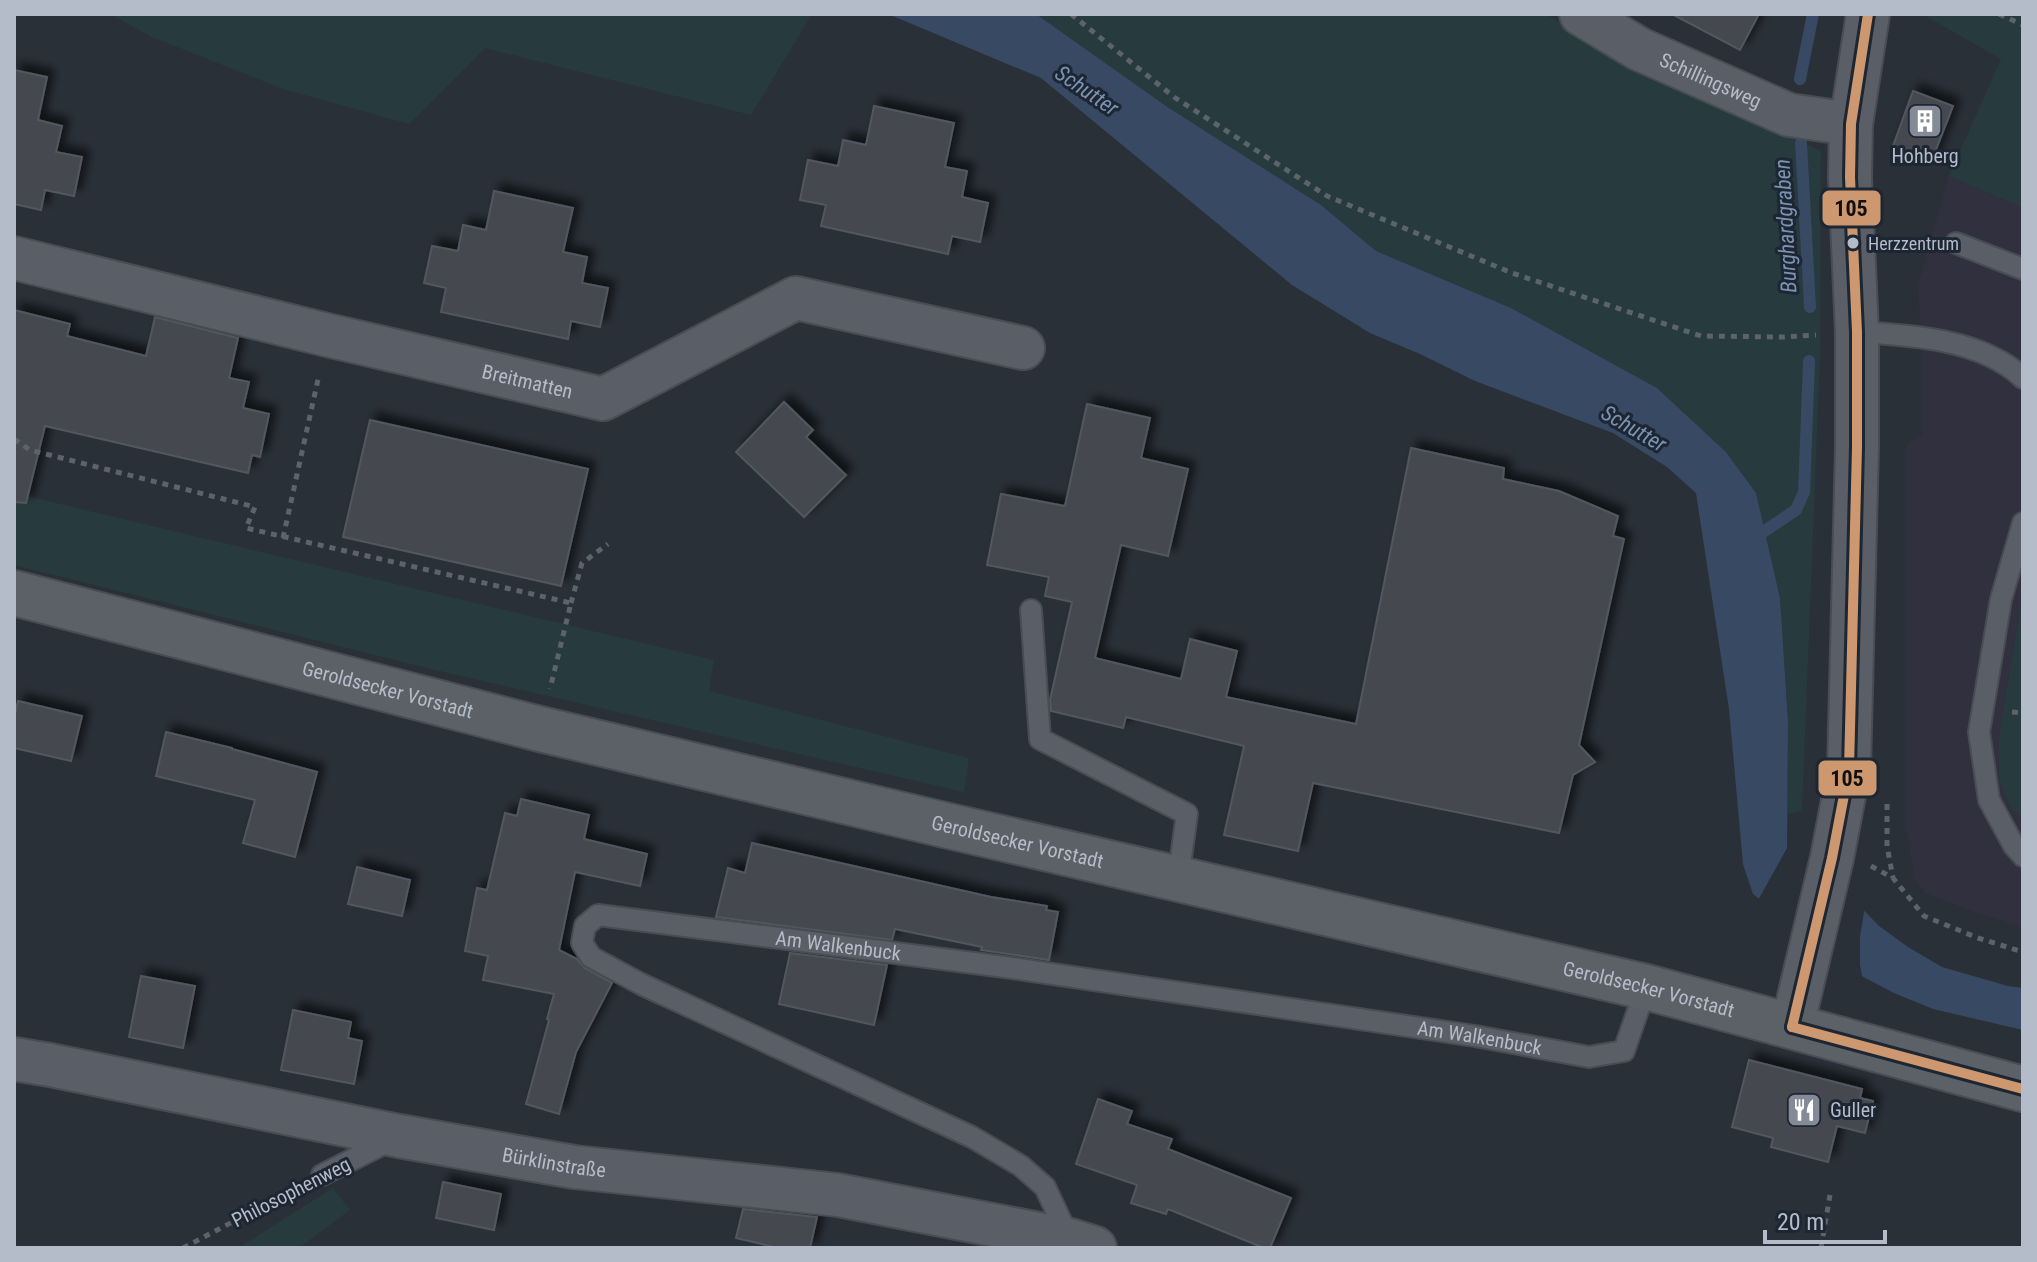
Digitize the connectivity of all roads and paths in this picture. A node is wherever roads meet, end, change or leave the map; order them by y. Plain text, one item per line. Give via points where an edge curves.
1 (1071, 14) edge
2 (1581, 14) edge
3 (1868, 14) edge
4 (1999, 14) edge
5 (2023, 25) edge
6 (1851, 124) junction
7 (1956, 243) dead end
8 (14, 258) edge
9 (2023, 269) edge
10 (1857, 332) junction
11 (327, 335) junction
12 (1023, 348) dead end
13 (2020, 370) edge
14 (14, 439) edge
15 (2023, 523) edge
16 (283, 538) junction
17 (608, 544) dead end
18 (14, 593) edge
19 (571, 603) junction
20 (1031, 610) dead end
21 (540, 729) junction
22 (2020, 849) edge
23 (1893, 878) dead end
24 (1178, 879) junction
25 (2023, 952) edge
26 (1646, 987) junction
27 (1792, 1027) junction
28 (14, 1059) edge
29 (2023, 1089) edge
30 (399, 1136) junction
31 (322, 1175) joint
32 (1830, 1195) dead end
33 (1083, 1244) edge
34 (183, 1248) edge
35 (1821, 1248) edge

1 - 10 path via 1174,97 1327,196 1512,273 1701,336
2 - 6 street, Schillingsweg via 1639,49 1789,115
3 - 6 street
4 - 5 path
6 - 10 street
7 - 9 lane
8 - 11 street, Breitmatten
10 - 13 lane via 1976,349
10 - 27 street via 1849,769
11 - 12 street, Breitmatten via 603,399 796,298
11 - 16 path
14 - 16 path via 30,450 255,507 246,528
15 - 22 lane via 2001,599 1979,732 1989,800
16 - 19 path
17 - 19 path via 582,563
18 - 21 main road, Geroldsecker Vorstadt
19 - 21 path
20 - 24 lane via 1040,739 1187,814
21 - 24 main road, Geroldsecker Vorstadt
23 - 25 path via 1924,916
24 - 26 main road, Geroldsecker Vorstadt
26 - 27 main road, Geroldsecker Vorstadt
26 - 33 lane, Am Walkenbuck via 1624,1051 1589,1057 990,965 598,915 585,926 582,943 591,957 972,1137 1021,1166 1045,1187
27 - 29 main road, Geroldsecker Vorstadt
28 - 30 street, Bürklinstraße
30 - 31 lane, Philosophenweg
30 - 33 street, Bürklinstraße via 574,1167 838,1195
31 - 34 path, Philosophenweg
32 - 35 path

